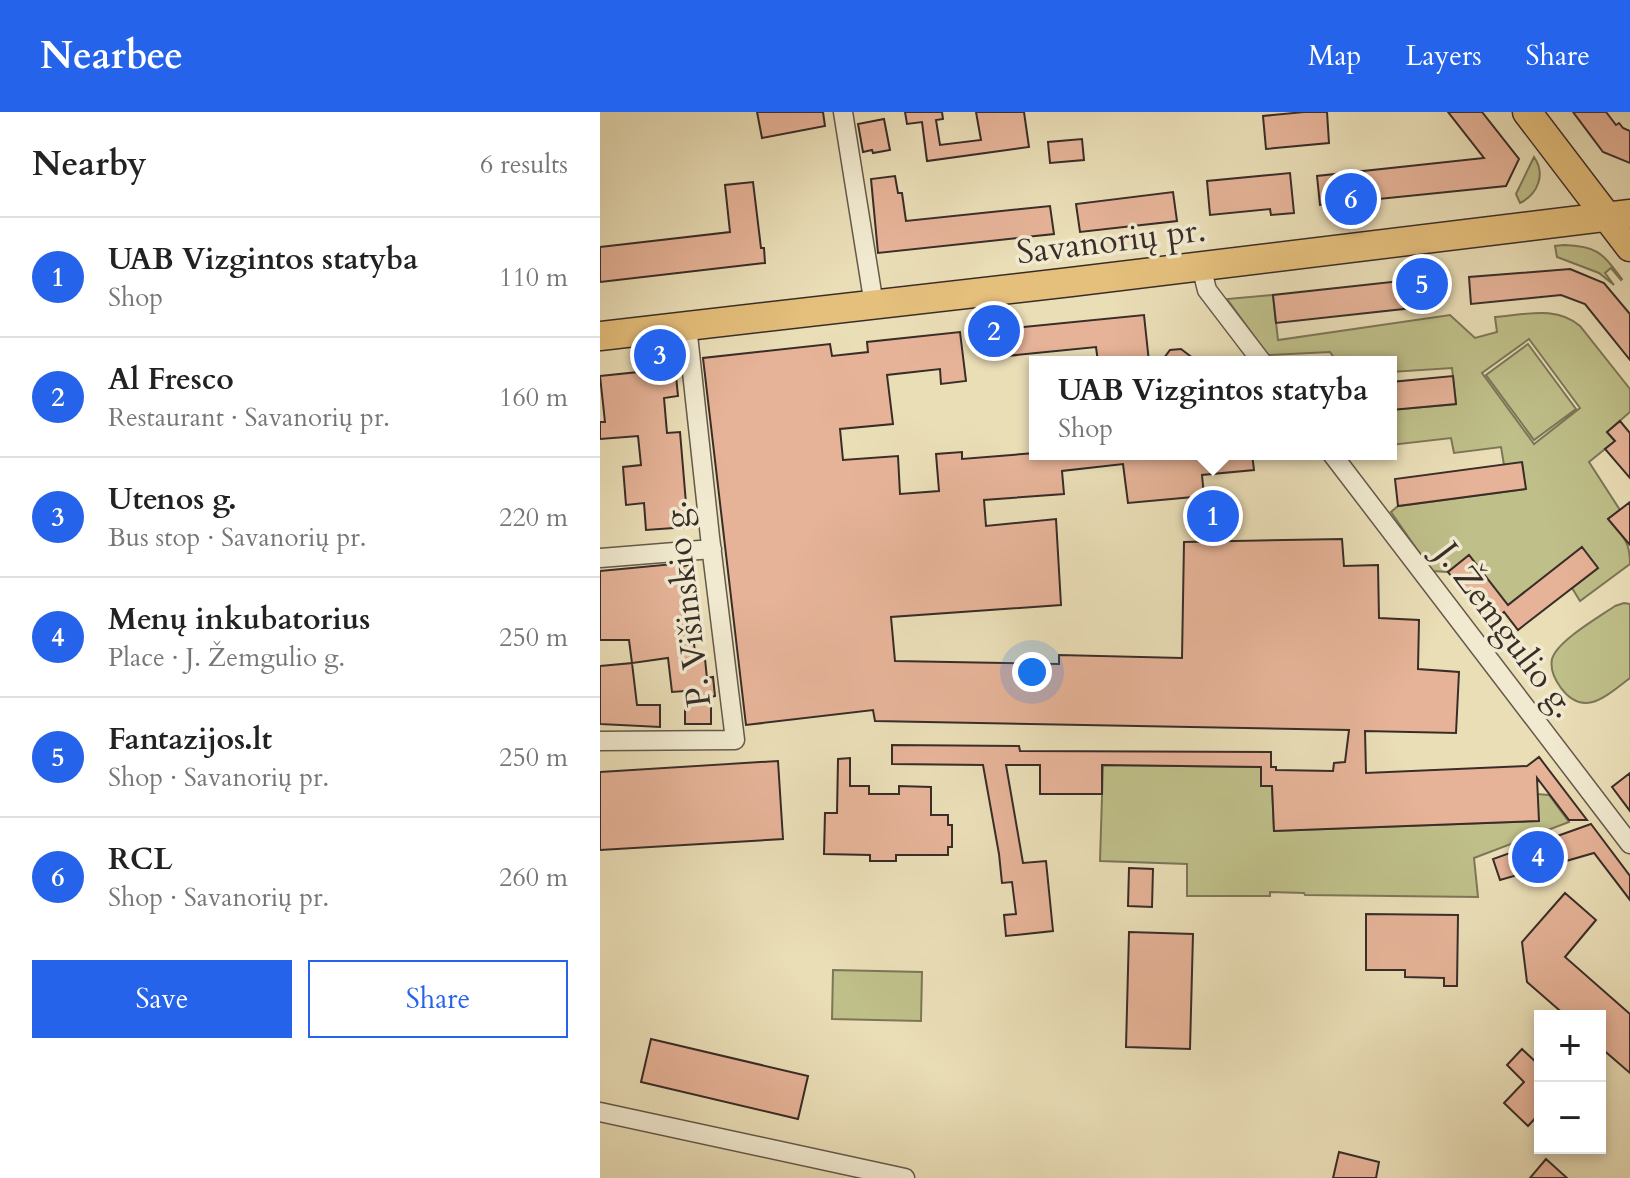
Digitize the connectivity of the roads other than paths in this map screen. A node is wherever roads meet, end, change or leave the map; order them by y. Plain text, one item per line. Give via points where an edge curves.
1 (843, 112) edge
2 (1527, 112) edge
3 (1619, 216) edge
4 (1630, 247) edge
5 (1201, 266) junction
6 (874, 305) junction
7 (687, 326) junction
8 (600, 336) edge
9 (1257, 356) edge
10 (1337, 460) edge
11 (712, 549) junction
12 (600, 558) edge
13 (600, 741) edge
14 (1630, 844) edge
15 (600, 1112) edge
16 (905, 1178) edge

1 - 6 street
2 - 3 main road
3 - 4 main road
3 - 5 main road, Savanorių pr.
5 - 6 main road, Savanorių pr.
5 - 9 street via 1207,290
6 - 7 main road, Savanorių pr.
7 - 8 main road, Savanorių pr.
7 - 11 street, P. Višinskio g.
10 - 14 street, J. Žemgulio g.
11 - 12 street
11 - 13 street, P. Višinskio g. via 735,740
15 - 16 street

